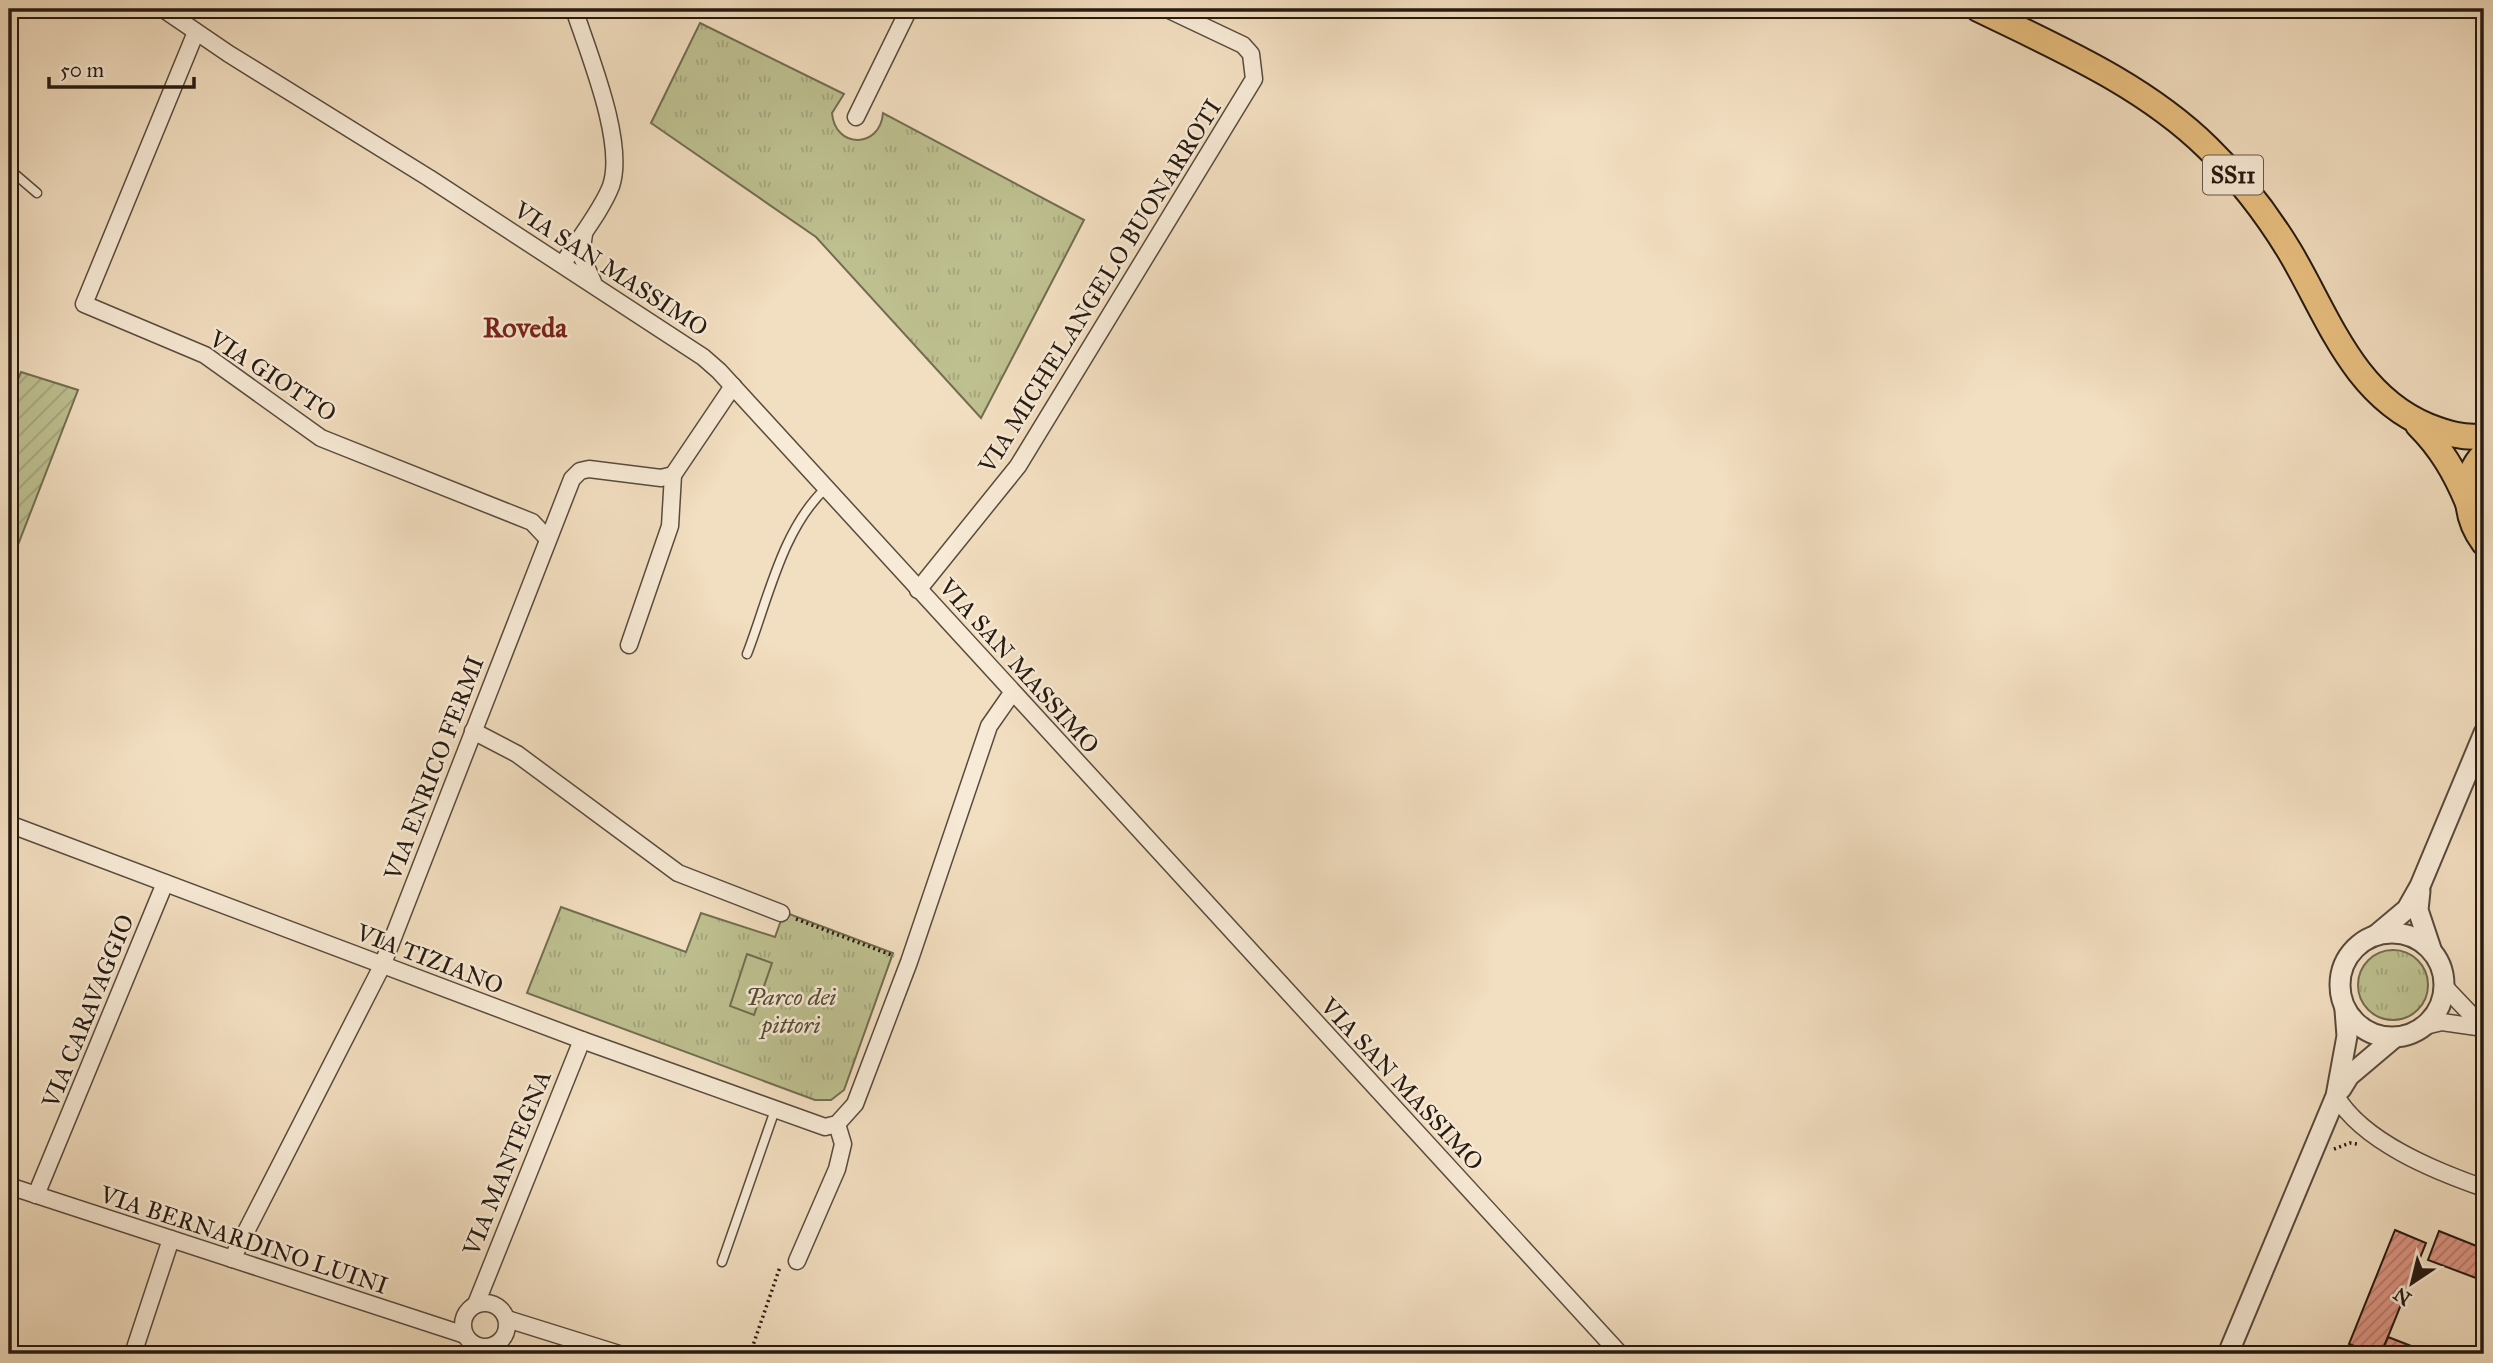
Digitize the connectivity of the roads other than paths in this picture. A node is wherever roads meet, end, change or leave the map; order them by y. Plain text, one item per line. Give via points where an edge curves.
1 (163, 9) edge
2 (574, 9) edge
3 (909, 9) edge
4 (1167, 9) edge
5 (1978, 9) edge
6 (196, 32) junction
7 (856, 117) dead end
8 (9, 169) edge
9 (37, 192) dead end
10 (585, 228) junction
11 (563, 264) junction
12 (596, 286) junction
13 (733, 386) junction
14 (2412, 419) junction
15 (2484, 436) edge
16 (2484, 454) edge
17 (673, 475) junction
18 (826, 488) junction
19 (2468, 503) junction
20 (548, 539) junction
21 (2484, 543) edge
22 (918, 590) junction
23 (629, 645) dead end
24 (747, 654) dead end
25 (1012, 693) junction
26 (473, 731) junction
27 (2484, 733) edge
28 (9, 824) edge
29 (165, 883) junction
30 (2420, 886) junction
31 (780, 913) road end
32 (2375, 936) junction
33 (2431, 951) junction
34 (382, 966) junction
35 (2444, 986) junction
36 (2345, 1010) junction
37 (2425, 1026) junction
38 (2484, 1027) edge
39 (2394, 1038) junction
40 (582, 1040) junction
41 (2336, 1096) junction
42 (775, 1110) junction
43 (837, 1124) junction
44 (9, 1186) edge
45 (2484, 1188) edge
46 (36, 1195) junction
47 (171, 1239) junction
48 (232, 1259) junction
49 (797, 1261) road end
50 (722, 1262) dead end
51 (476, 1304) junction
52 (507, 1319) junction
53 (465, 1335) junction
54 (490, 1350) edge
55 (133, 1354) edge
56 (614, 1354) edge
57 (1620, 1354) edge
58 (2228, 1354) edge

1 - 6 street, VIA SAN MASSIMO
2 - 10 street via 613,136 611,186
3 - 7 street
4 - 22 street, VIA MICHELANGELO BUONARROTI via 1243,45 1255,65 1254,79 1018,466
5 - 14 main road, SS11 via 2144,97 2207,147 2268,218 2348,358 2368,384
6 - 11 street, VIA SAN MASSIMO
6 - 20 street, VIA GIOTTO via 84,304 205,355 321,438 532,522
8 - 9 lane
10 - 11 street
10 - 12 street via 581,255
11 - 12 street, VIA SAN MASSIMO
12 - 13 street, VIA SAN MASSIMO via 703,357
13 - 17 street
13 - 18 street, VIA SAN MASSIMO
14 - 15 main road via 2448,434
14 - 19 main road via 2453,468
16 - 19 main road via 2470,479
17 - 20 street, VIA ENRICO FERMI via 661,478 580,471 572,479
17 - 23 street via 670,526
18 - 22 street, VIA SAN MASSIMO
18 - 24 lane via 794,531
19 - 21 main road via 2472,523
20 - 26 street, VIA ENRICO FERMI
22 - 25 street, VIA SAN MASSIMO
25 - 43 street via 989,726 855,1104
25 - 57 street, VIA SAN MASSIMO
26 - 31 street via 517,754 678,873
26 - 34 street, VIA ENRICO FERMI
27 - 30 street
28 - 29 street, VIA TIZIANO
29 - 34 street, VIA TIZIANO
29 - 46 street, VIA CARAVAGGIO
30 - 32 street via 2407,909
30 - 33 street via 2418,911
32 - 33 street via 2405,935
32 - 36 street via 2356,948 2343,966 2339,981
33 - 35 street via 2443,973
34 - 40 street, VIA TIZIANO
34 - 48 street, VIA ENRICO FERMI
35 - 37 street via 2439,1008
35 - 38 street
36 - 39 street via 2366,1031
36 - 41 street via 2347,1036
37 - 38 street via 2442,1022
37 - 39 street
39 - 41 street via 2349,1076
40 - 42 street, VIA TIZIANO
40 - 51 street, VIA MANTEGNA
41 - 45 street via 2365,1132
41 - 58 street
42 - 43 street, VIA TIZIANO via 813,1125
42 - 50 lane
43 - 49 street via 843,1144 837,1169
44 - 46 street, VIA BERNARDINO LUINI
46 - 47 street, VIA BERNARDINO LUINI
47 - 48 street, VIA BERNARDINO LUINI
47 - 55 street
48 - 53 street, VIA BERNARDINO LUINI
51 - 52 street via 495,1304
51 - 53 street via 464,1317
52 - 54 street via 506,1332
52 - 56 street
53 - 54 street

